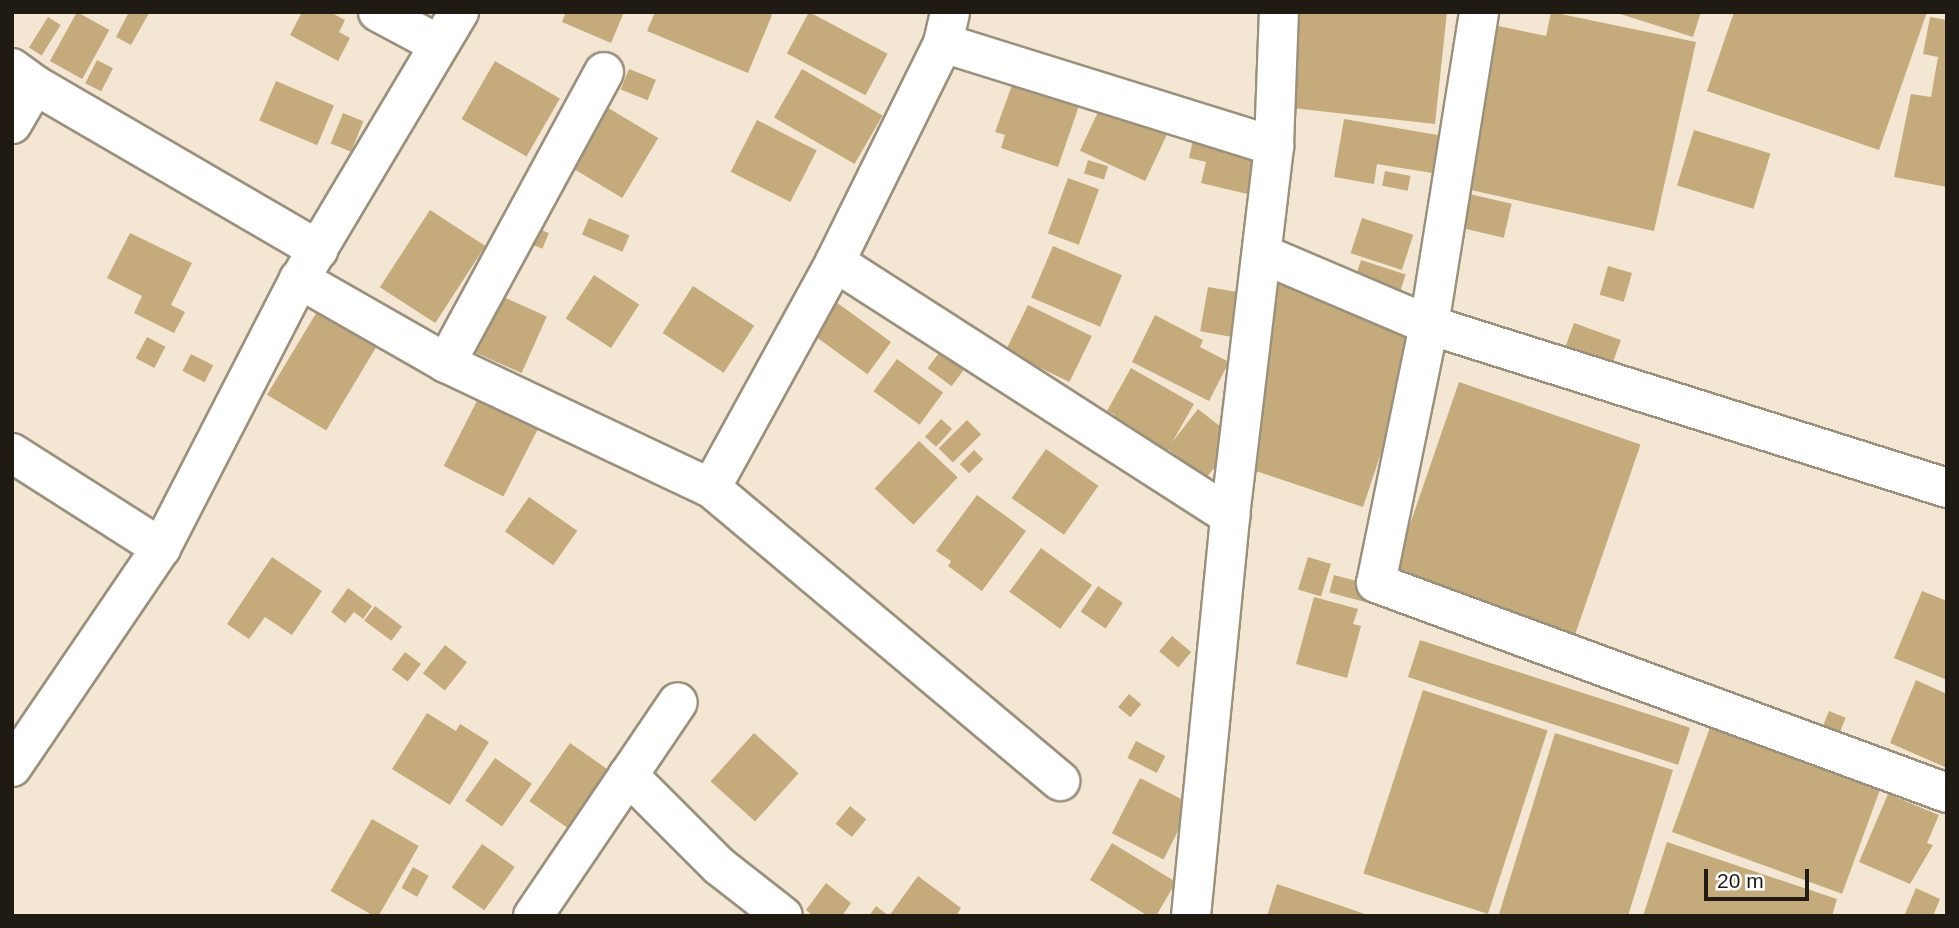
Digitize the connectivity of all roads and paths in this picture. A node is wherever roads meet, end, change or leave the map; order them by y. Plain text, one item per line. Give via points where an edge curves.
1 (378, 12) edge
2 (459, 12) edge
3 (1279, 12) edge
4 (1479, 12) edge
5 (946, 28) edge
6 (438, 44) junction
7 (604, 72) dead end
8 (23, 76) edge
9 (12, 124) edge
10 (1274, 146) junction
11 (1262, 254) junction
12 (835, 262) junction
13 (308, 264) junction
14 (1429, 325) junction
15 (446, 363) junction
16 (12, 453) edge
17 (712, 488) junction
18 (1947, 488) edge
19 (1230, 516) junction
20 (161, 548) junction
21 (678, 702) dead end
22 (12, 767) edge
23 (628, 775) junction
24 (1060, 781) dead end
25 (1947, 793) edge
26 (533, 916) edge
27 (783, 916) edge
28 (1191, 916) edge

1 - 6 street
2 - 6 street
3 - 10 street
4 - 14 street
5 - 10 street
5 - 12 street
6 - 13 street
7 - 15 street
8 - 9 street
8 - 13 street
10 - 11 street
11 - 14 street
11 - 19 street
12 - 17 street
12 - 19 street
13 - 15 street
13 - 20 street
14 - 18 street
14 - 25 street via 1376,583
15 - 17 street
16 - 20 street
17 - 24 street
19 - 28 street
20 - 22 street
21 - 23 street
23 - 26 street
23 - 27 street via 719,866

